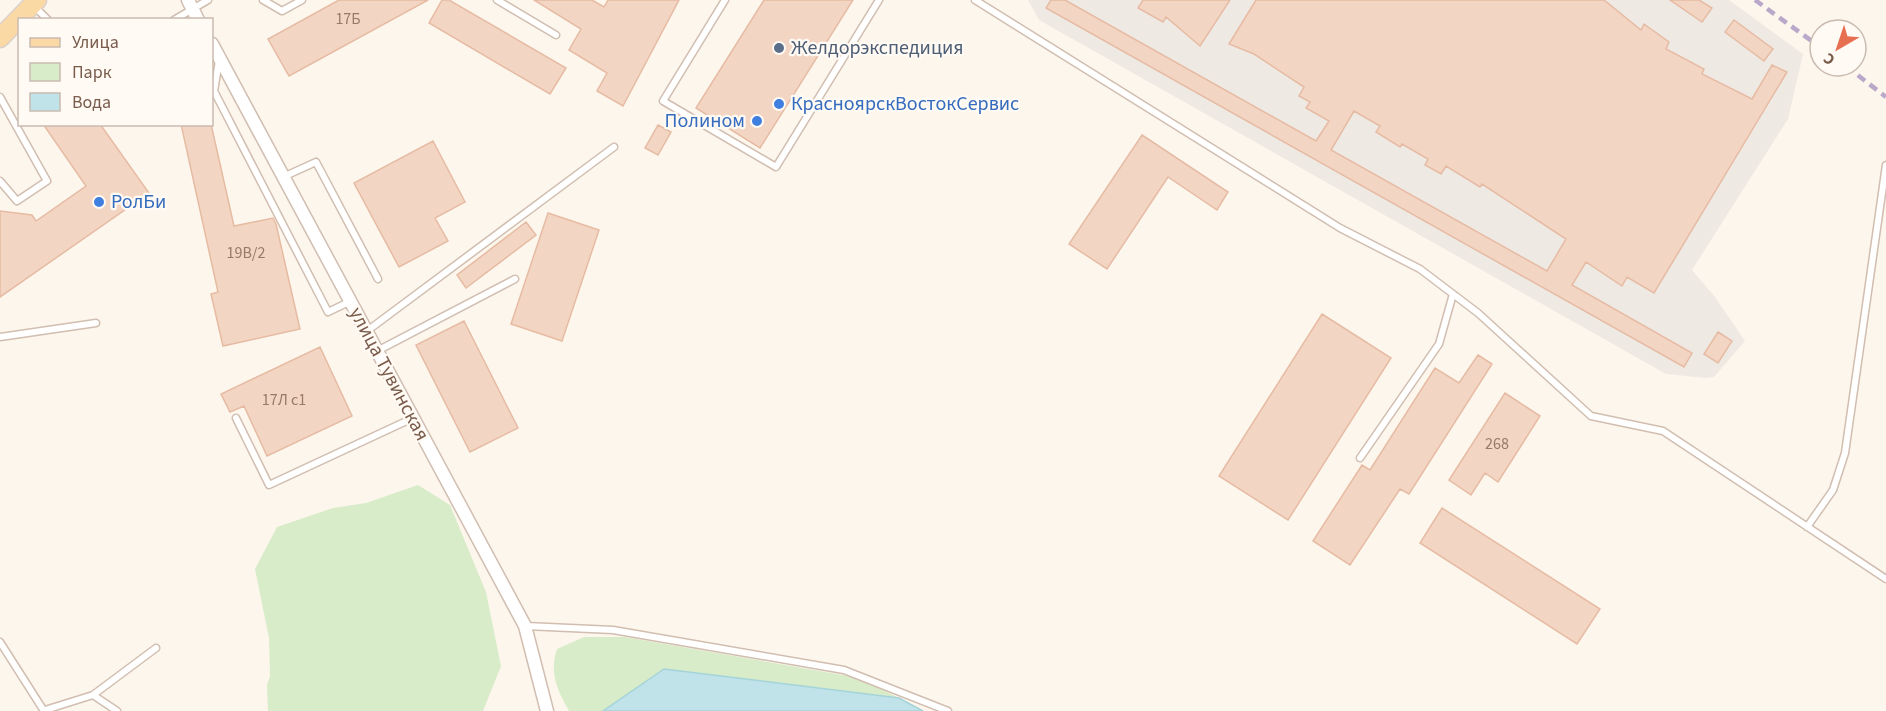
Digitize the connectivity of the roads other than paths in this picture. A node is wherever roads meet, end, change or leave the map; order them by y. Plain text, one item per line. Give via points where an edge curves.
1 (208, 0) edge
2 (263, 0) edge
3 (302, 0) edge
4 (497, 0) edge
5 (725, 0) edge
6 (879, 0) edge
7 (975, 0) edge
8 (35, 2) edge
9 (193, 9) edge
10 (19, 18) edge
11 (47, 18) edge
12 (177, 18) edge
13 (18, 19) edge
14 (556, 35) dead end
15 (0, 38) edge
16 (213, 46) edge
17 (219, 58) junction
18 (0, 98) edge
19 (614, 147) dead end
20 (1886, 165) edge
21 (282, 177) junction
22 (0, 181) edge
23 (378, 279) dead end
24 (515, 279) dead end
25 (1453, 294) junction
26 (350, 302) junction
27 (96, 323) dead end
28 (366, 332) junction
29 (0, 337) edge
30 (376, 351) junction
31 (236, 418) dead end
32 (413, 418) junction
33 (1360, 458) dead end
34 (1807, 527) junction
35 (1886, 579) edge
36 (525, 626) junction
37 (0, 642) edge
38 (156, 648) dead end
39 (93, 695) junction
40 (45, 710) edge
41 (117, 711) edge
42 (547, 711) edge
43 (948, 711) edge

1 - 9 lane
2 - 3 lane via 282,11
4 - 14 lane
5 - 6 lane via 663,101 776,167
7 - 25 lane via 1340,228 1420,269
8 - 10 main road
8 - 11 lane
9 - 12 lane
13 - 15 main road
16 - 17 street, улица Тувинская
17 - 21 street, улица Тувинская
17 - 26 lane via 214,91 328,312
18 - 22 lane via 46,182 17,201
19 - 28 lane
20 - 34 lane via 1845,453 1833,490
21 - 23 lane via 316,162
21 - 26 street, улица Тувинская
24 - 30 lane
25 - 33 lane via 1440,344
25 - 34 lane via 1591,416 1663,431
26 - 28 street, улица Тувинская
27 - 29 lane
28 - 30 street, улица Тувинская
30 - 32 street, улица Тувинская
31 - 32 lane via 269,485
32 - 36 street, улица Тувинская
34 - 35 lane
36 - 42 street, улица Тувинская
36 - 43 lane via 613,630 844,670
37 - 40 lane
38 - 39 lane
39 - 40 lane
39 - 41 lane

